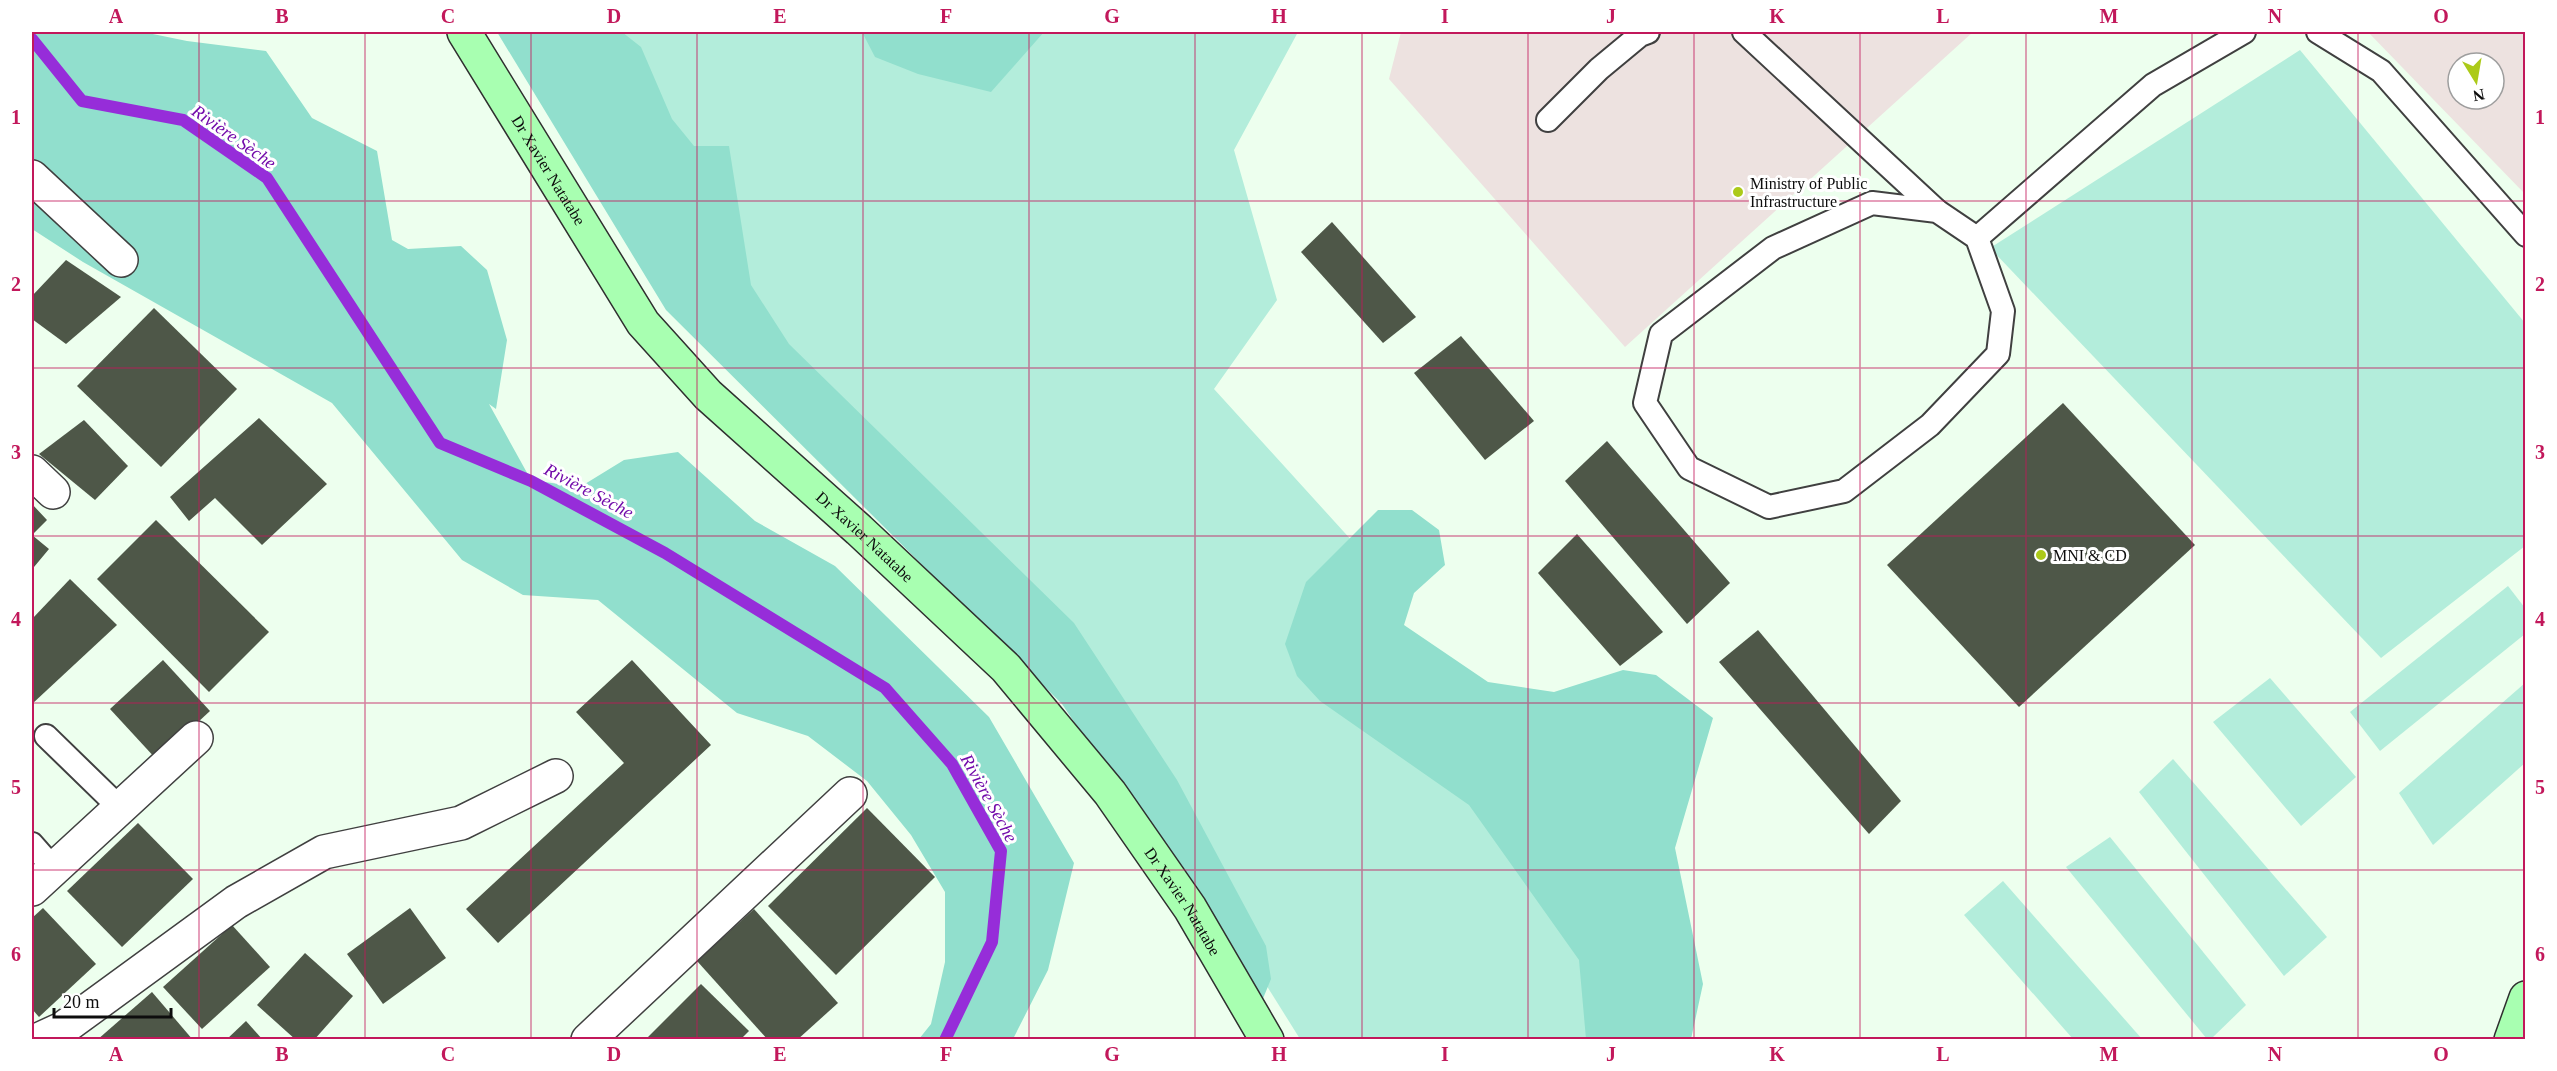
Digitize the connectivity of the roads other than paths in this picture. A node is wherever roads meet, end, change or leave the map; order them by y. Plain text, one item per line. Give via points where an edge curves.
1 (464, 32) edge
2 (1648, 32) edge
3 (1744, 32) edge
4 (2244, 32) edge
5 (2318, 32) edge
6 (1548, 120) dead end
7 (32, 177) edge
8 (1937, 211) junction
9 (2526, 236) edge
10 (1977, 238) junction
11 (121, 260) dead end
12 (46, 736) dead end
13 (196, 738) dead end
14 (556, 776) dead end
15 (850, 794) dead end
16 (120, 808) junction
17 (32, 844) edge
18 (43, 879) edge
19 (2526, 998) edge
20 (38, 1040) edge
21 (588, 1040) edge
22 (1267, 1040) edge
23 (2511, 1040) edge

1 - 22 main road, Dr Xavier Natatabe via 643,323 708,395 1006,668 1110,793 1190,908
2 - 6 lane via 1599,69
3 - 8 lane
4 - 10 lane via 2153,85
5 - 9 lane via 2381,71
7 - 11 street
8 - 10 lane
8 - 10 lane via 1872,203 1773,248 1661,334 1645,403 1689,468 1769,507 1844,491 1930,425 1998,354 2003,311
12 - 16 lane
13 - 16 street
14 - 20 street via 460,823 324,852 236,903 62,1029
15 - 21 street
16 - 18 street
17 - 18 lane
19 - 23 main road

